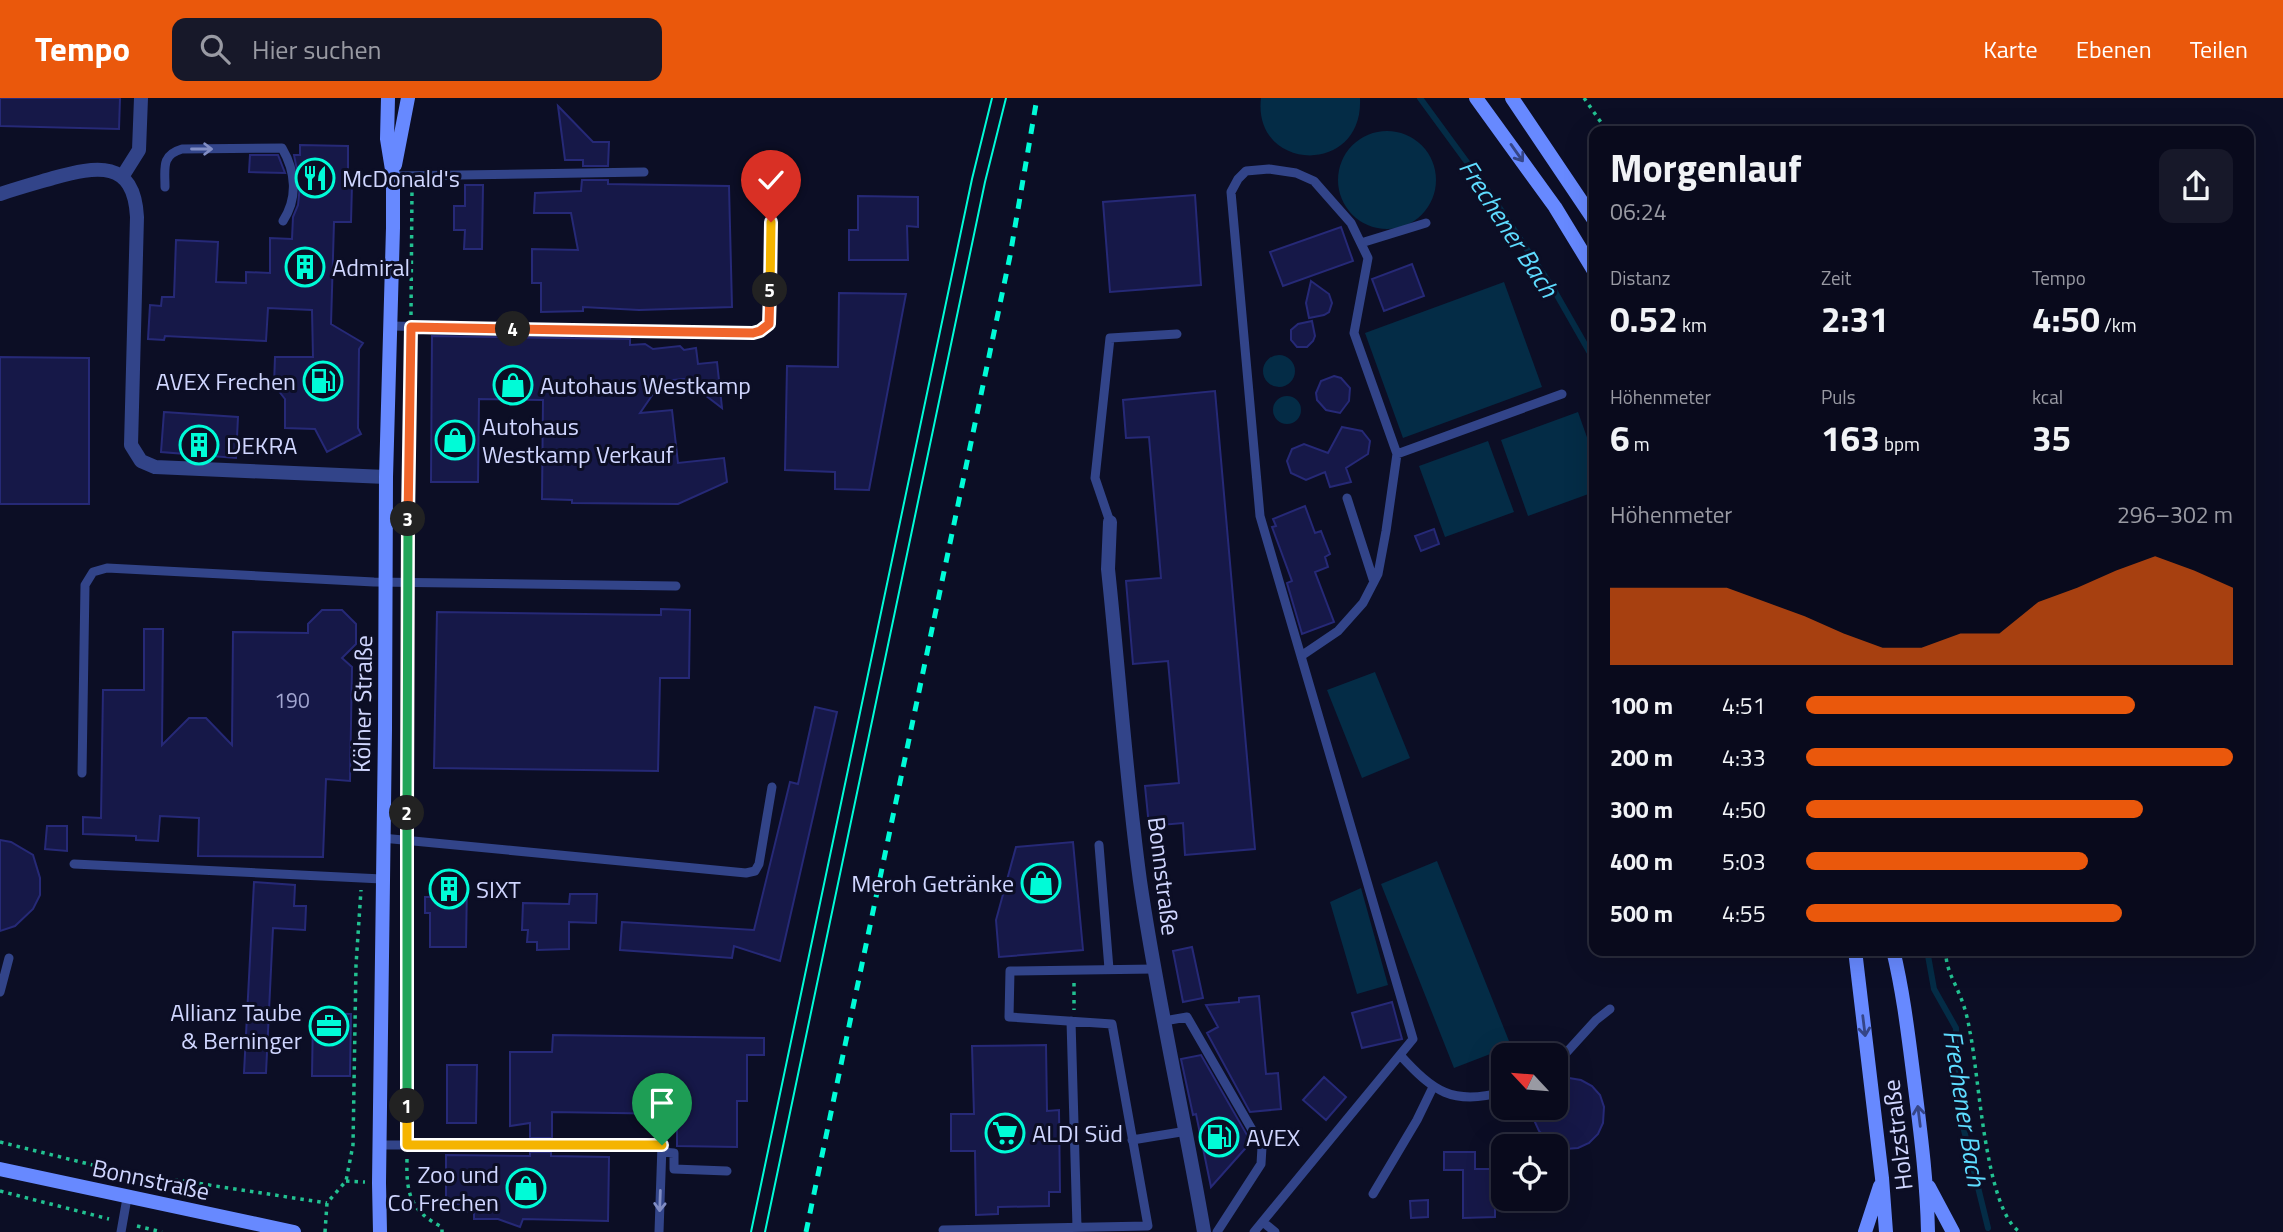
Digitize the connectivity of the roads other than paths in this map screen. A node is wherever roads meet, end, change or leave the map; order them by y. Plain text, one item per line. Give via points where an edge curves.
1 (141, 98) edge
2 (388, 98) edge
3 (408, 98) edge
4 (1476, 98) edge
5 (1512, 98) edge
6 (644, 172) dead end
7 (393, 176) junction
8 (122, 177) junction
9 (165, 187) dead end
10 (0, 194) edge
11 (1589, 213) edge
12 (283, 221) dead end
13 (771, 222) dead end
14 (1426, 223) dead end
15 (1361, 243) junction
16 (1589, 263) edge
17 (390, 326) junction
18 (1177, 334) dead end
19 (1562, 394) dead end
20 (1396, 454) junction
21 (386, 477) junction
22 (1347, 498) dead end
23 (1110, 522) joint
24 (385, 582) junction
25 (1374, 582) junction
26 (676, 586) dead end
27 (1301, 656) junction
28 (82, 773) dead end
29 (772, 787) dead end
30 (382, 838) junction
31 (1099, 845) dead end
32 (74, 864) dead end
33 (382, 879) junction
34 (1856, 956) edge
35 (1894, 956) edge
36 (9, 958) dead end
37 (1154, 969) junction
38 (1109, 970) junction
39 (0, 992) edge
40 (1610, 1009) dead end
41 (1073, 1021) junction
42 (1164, 1021) junction
43 (1568, 1050) edge
44 (1400, 1055) junction
45 (1433, 1087) junction
46 (1491, 1095) edge
47 (1187, 1131) junction
48 (1132, 1140) junction
49 (379, 1145) junction
50 (662, 1152) junction
51 (0, 1169) edge
52 (727, 1171) dead end
53 (1882, 1178) junction
54 (1927, 1184) junction
55 (1373, 1194) dead end
56 (127, 1198) junction
57 (1263, 1222) junction
58 (122, 1227) edge
59 (1077, 1227) junction
60 (943, 1230) dead end
61 (294, 1232) edge
62 (380, 1232) edge
63 (659, 1232) edge
64 (1203, 1232) edge
65 (1217, 1232) edge
66 (1254, 1232) edge
67 (1275, 1232) edge
68 (1865, 1232) edge
69 (1886, 1232) edge
70 (1928, 1232) edge
71 (1953, 1232) edge

1 - 8 street via 139,150
2 - 7 main road, Kölner Straße via 387,139
3 - 7 main road, Kölner Straße
4 -> 16 main road via 1555,207
5 - 11 main road
6 - 7 lane
7 - 17 main road, Kölner Straße
8 - 10 street via 112,170 80,171
8 - 21 street via 136,200 131,445 141,461 155,467
9 -> 12 lane via 166,160 171,152 282,148 292,164 293,182 292,208
13 - 17 lane via 769,324 753,333
14 - 15 lane
15 - 20 lane via 1368,258 1354,333
15 - 27 lane via 1334,201 1314,181 1296,173 1246,171 1231,192 1260,516
17 - 21 main road, Kölner Straße
18 - 23 lane via 1110,338 1095,478
19 - 20 lane
20 - 25 lane
21 - 24 main road, Kölner Straße
22 - 25 lane
23 - 37 street, Bonnstraße via 1108,569 1140,879
24 - 26 lane
24 - 28 lane via 107,568 93,572 85,584
24 - 30 main road, Kölner Straße
25 - 27 lane via 1363,603 1338,631
27 - 44 lane via 1413,1039
29 - 30 lane via 760,864 746,873
30 - 33 main road, Kölner Straße
31 - 38 lane
32 - 33 lane
33 - 49 main road, Kölner Straße
34 -> 53 main road, Holzstraße
54 -> 35 main road, Holzstraße
36 - 39 lane
37 - 38 lane
37 - 42 street, Bonnstraße
38 - 41 lane via 1010,971 1009,1017
40 - 43 lane
41 - 48 lane via 1112,1024
41 - 59 lane
42 - 47 street, Bonnstraße
42 - 65 lane via 1187,1017 1262,1147 1261,1164
44 - 45 lane
44 - 57 lane
45 - 46 lane via 1450,1095
45 - 55 lane
47 - 48 lane
47 - 64 street, Bonnstraße
48 - 59 lane via 1148,1226
49 - 50 lane via 662,1145
49 - 62 main road, Kölner Straße
50 - 52 lane via 674,1153 674,1169
50 -> 63 lane
51 - 56 main road, Bonnstraße
53 - 68 main road
53 - 69 main road, Holzstraße
54 - 70 main road, Holzstraße
54 - 71 main road
56 - 58 lane
56 - 61 main road, Bonnstraße
57 - 66 lane
57 - 67 lane
59 - 60 lane

